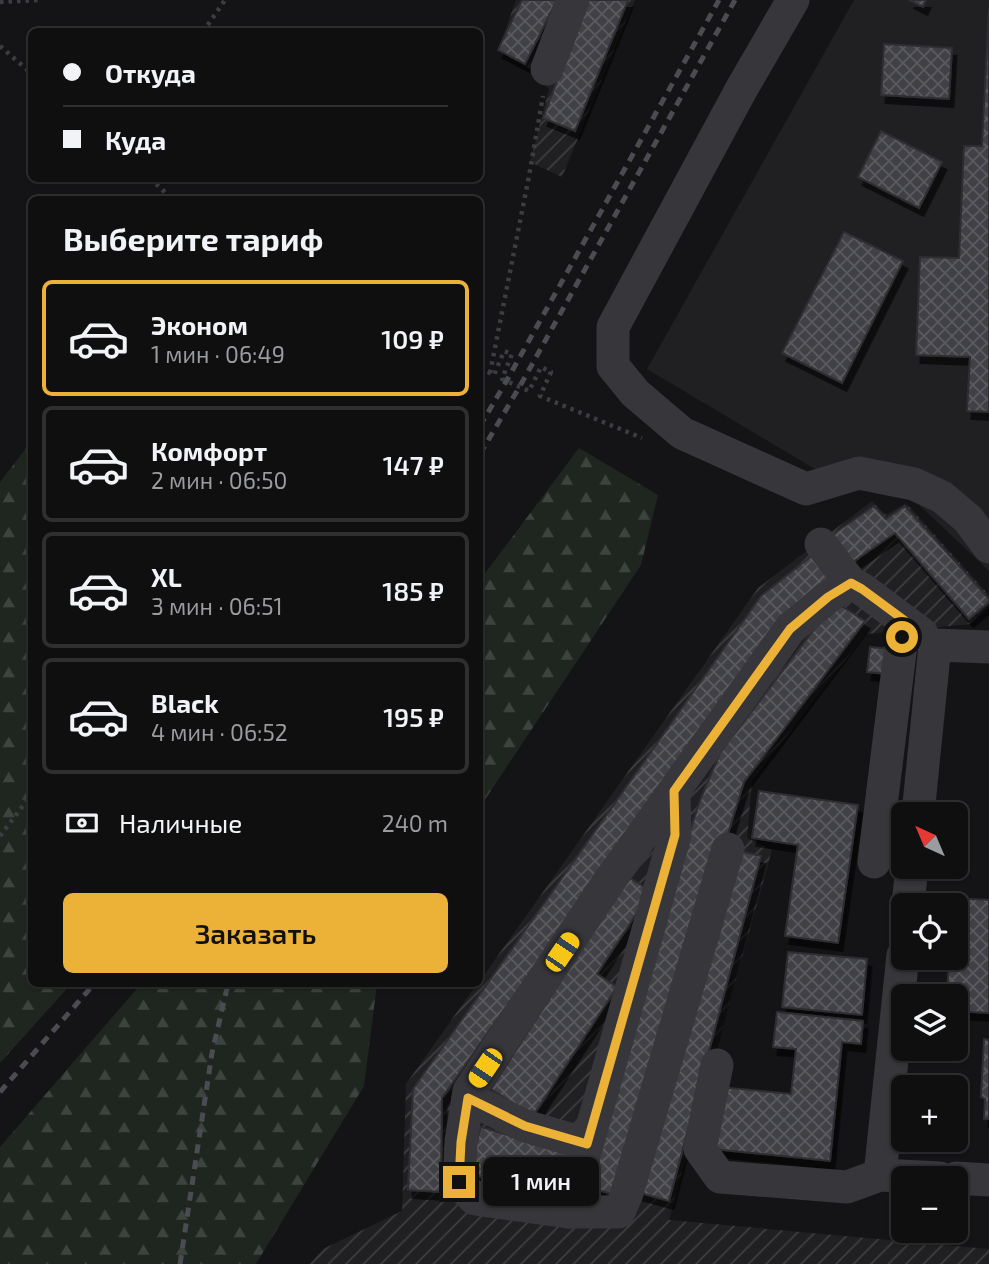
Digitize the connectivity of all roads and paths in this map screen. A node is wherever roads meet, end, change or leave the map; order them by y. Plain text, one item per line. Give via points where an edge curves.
1 (38, 0) edge
2 (225, 0) edge
3 (573, 0) edge
4 (793, 0) edge
5 (0, 2) edge
6 (206, 28) edge
7 (0, 46) edge
8 (547, 69) joint
9 (28, 70) edge
10 (154, 182) edge
11 (169, 196) edge
12 (483, 370) edge
13 (490, 373) junction
14 (648, 440) dead end
15 (821, 544) dead end
16 (989, 547) edge
17 (851, 583) junction
18 (904, 620) junction
19 (935, 645) junction
20 (989, 647) edge
21 (674, 791) junction
22 (28, 799) edge
23 (919, 802) edge
24 (0, 836) edge
25 (728, 849) dead end
26 (874, 862) dead end
27 (901, 970) edge
28 (717, 1065) dead end
29 (468, 1098) junction
30 (587, 1144) junction
31 (880, 1175) junction
32 (891, 1176) edge
33 (968, 1179) edge
34 (989, 1180) edge
35 (568, 1212) junction

1 - 5 path
2 - 6 path
3 - 8 lane
4 - 16 lane via 613,327 613,366 635,393 682,433 806,489 859,473 914,484 942,497 968,519
7 - 9 path
8 - 13 path
10 - 11 path
12 - 13 path
13 - 14 path via 494,375 504,351 512,354 502,379 529,391 541,367 551,372 540,396
15 - 17 lane
17 - 18 lane
17 - 21 lane via 790,629
18 - 19 lane
18 - 26 lane
19 - 20 lane
19 - 23 lane
21 - 29 lane via 608,883
21 - 30 lane via 675,835
22 - 24 path
25 - 35 lane via 620,1212
27 - 31 lane
28 - 31 lane via 700,1149 720,1177 847,1187
29 - 30 lane via 525,1126
29 - 35 lane via 459,1182 475,1199
30 - 35 lane
31 - 32 lane
33 - 34 lane

